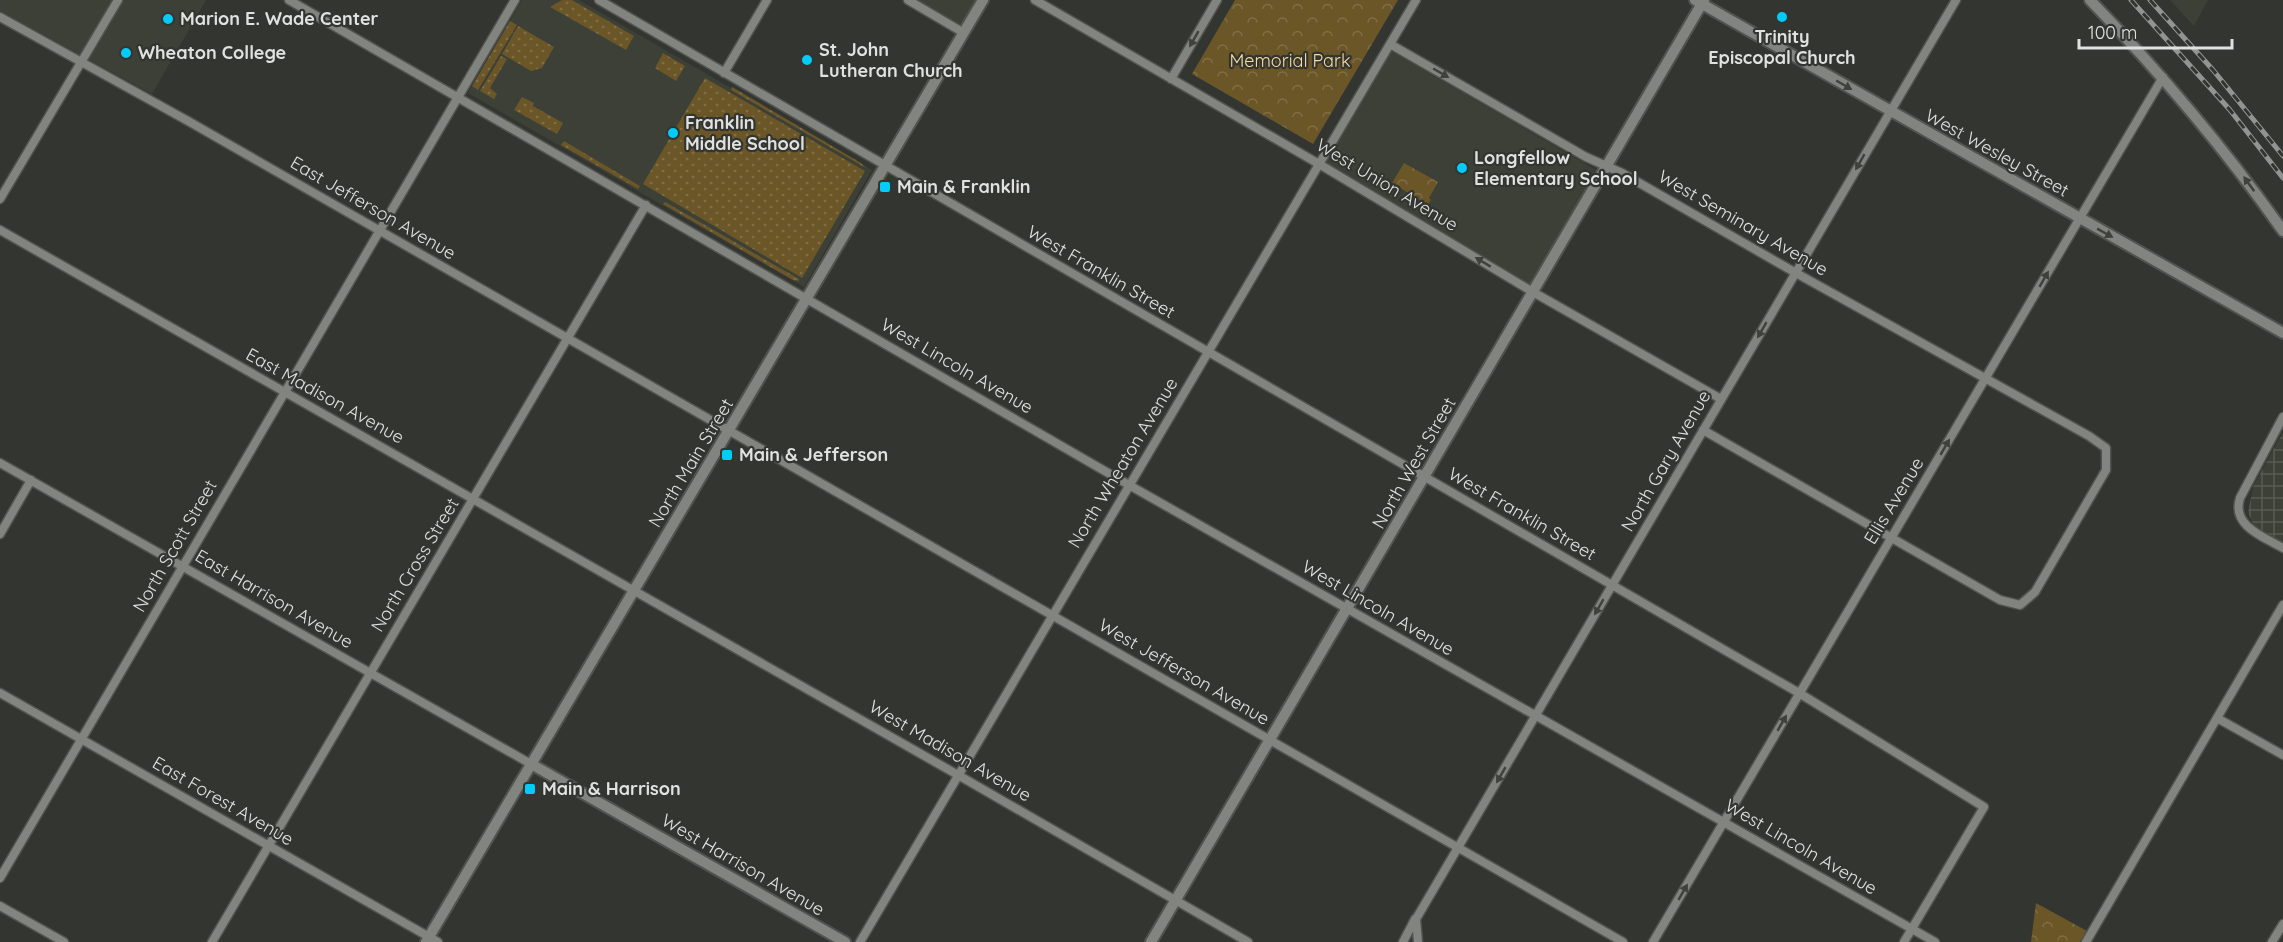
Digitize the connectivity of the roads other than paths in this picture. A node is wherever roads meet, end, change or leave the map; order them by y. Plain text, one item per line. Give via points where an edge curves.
1 (118, 0) edge
2 (289, 0) edge
3 (515, 0) edge
4 (599, 0) edge
5 (767, 0) edge
6 (908, 0) edge
7 (983, 0) edge
8 (1035, 0) edge
9 (1217, 0) edge
10 (1416, 0) edge
11 (1956, 0) edge
12 (2090, 0) edge
13 (1700, 1) edge
14 (0, 17) edge
15 (964, 33) junction
16 (1390, 44) junction
17 (81, 62) junction
18 (724, 73) junction
19 (2163, 77) junction
20 (1171, 79) junction
21 (458, 97) junction
22 (1890, 111) junction
23 (1319, 164) junction
24 (886, 165) junction
25 (1607, 166) junction
26 (0, 199) edge
27 (646, 206) junction
28 (2079, 219) junction
29 (0, 230) edge
30 (379, 231) junction
31 (2283, 231) edge
32 (1796, 273) junction
33 (1533, 292) junction
34 (807, 298) junction
35 (2283, 333) edge
36 (567, 339) junction
37 (1208, 352) junction
38 (1985, 378) junction
39 (284, 393) junction
40 (1721, 399) junction
41 (2283, 417) edge
42 (1703, 430) junction
43 (728, 431) junction
44 (0, 463) edge
45 (1425, 476) junction
46 (31, 480) junction
47 (1129, 485) junction
48 (473, 499) junction
49 (0, 534) edge
50 (1892, 538) junction
51 (2283, 548) edge
52 (183, 566) junction
53 (1612, 586) junction
54 (634, 591) junction
55 (2283, 605) edge
56 (1347, 609) junction
57 (1052, 616) junction
58 (370, 673) junction
59 (0, 693) edge
60 (1799, 693) junction
61 (1536, 716) junction
62 (2217, 718) junction
63 (82, 739) junction
64 (1269, 741) junction
65 (2283, 755) edge
66 (531, 764) junction
67 (958, 775) junction
68 (1724, 822) junction
69 (268, 846) junction
70 (1458, 848) junction
71 (0, 878) edge
72 (1176, 901) junction
73 (0, 906) edge
74 (1416, 919) junction
75 (2283, 924) edge
76 (1912, 929) junction
77 (431, 940) edge
78 (64, 942) edge
79 (212, 942) edge
80 (845, 942) edge
81 (860, 942) edge
82 (1151, 942) edge
83 (1248, 942) edge
84 (1403, 942) edge
85 (1418, 942) edge
86 (1623, 942) edge
87 (1653, 942) edge
88 (1904, 942) edge
89 (1935, 942) edge
90 (2085, 942) edge
91 (2272, 942) edge

1 - 17 street
2 - 21 street, West Lincoln Avenue
3 - 21 street, North Scott Street
4 - 18 street, West Franklin Street
5 - 18 street
6 - 15 street
7 - 15 street, North Main Street
8 - 20 street, West Union Avenue
9 -> 20 street
10 - 16 street, North Wheaton Avenue
11 - 22 street, North Gary Avenue
12 - 19 street
13 -> 22 street, West Wesley Street
13 - 25 street, North West Street
14 - 17 street, East Jefferson Avenue
15 - 24 street, North Main Street
16 - 23 street, North Wheaton Avenue
16 -> 25 street, West Seminary Avenue
17 - 26 street
17 - 30 street, East Jefferson Avenue
18 - 24 street, West Franklin Street
19 - 28 street, Ellis Avenue
31 -> 19 street via 2231,159
20 - 23 street, West Union Avenue
21 - 27 street, West Lincoln Avenue
21 - 30 street, North Scott Street
22 - 28 street, West Wesley Street
22 -> 32 street, North Gary Avenue
33 -> 23 street, West Union Avenue
23 - 37 street, North Wheaton Avenue
24 - 34 street, North Main Street
24 - 37 street, West Franklin Street
25 - 32 street, West Seminary Avenue
25 - 33 street, North West Street
27 - 34 street, West Lincoln Avenue
27 - 36 street, North Cross Street
28 -> 35 street, West Wesley Street
38 -> 28 street, Ellis Avenue
29 - 39 street, East Madison Avenue
30 - 36 street, East Jefferson Avenue
30 - 39 street, North Scott Street
32 - 38 street, West Seminary Avenue
32 -> 40 street, North Gary Avenue
33 - 40 street, West Union Avenue
33 - 45 street, North West Street
34 - 43 street, North Main Street
34 - 47 street, West Lincoln Avenue
36 - 43 street, East Jefferson Avenue
36 - 48 street, North Cross Street
37 - 45 street, West Franklin Street
37 - 47 street, North Wheaton Avenue
50 -> 38 street, Ellis Avenue
38 - 50 street, West Seminary Avenue via 2106,448 2104,476 2035,592 2020,605 2001,600
39 - 48 street, East Madison Avenue
39 - 52 street, North Scott Street
40 - 42 street, North Gary Avenue
41 - 51 street via 2240,498 2238,510 2247,526
42 - 50 street
42 - 53 street, North Gary Avenue
43 - 54 street, North Main Street
43 - 57 street, West Jefferson Avenue
44 - 46 street, East Harrison Avenue
45 - 53 street, West Franklin Street
45 - 56 street, North West Street
46 - 49 street
46 - 52 street, East Harrison Avenue
47 - 56 street, West Lincoln Avenue
47 - 57 street, North Wheaton Avenue
48 - 54 street, East Madison Avenue
48 - 58 street, North Cross Street
50 - 60 street, Ellis Avenue
52 - 58 street, East Harrison Avenue
52 - 63 street, North Scott Street
53 - 60 street, West Franklin Street
53 -> 61 street, North Gary Avenue
54 - 66 street, North Main Street
54 - 67 street, West Madison Avenue
55 - 62 street
56 - 61 street, West Lincoln Avenue
56 - 64 street, North West Street
57 - 64 street, West Jefferson Avenue
57 - 67 street, North Wheaton Avenue
58 - 66 street, East Harrison Avenue
58 - 69 street, North Cross Street
59 - 63 street, East Forest Avenue
68 -> 60 street, Ellis Avenue
60 - 76 street, West Franklin Street via 1984,807
61 - 68 street, West Lincoln Avenue
61 -> 70 street, North Gary Avenue
62 - 65 street
62 - 90 street
63 - 69 street, East Forest Avenue
63 - 71 street, North Scott Street
64 - 70 street, West Jefferson Avenue
64 - 72 street, North West Street
66 - 77 street, North Main Street
66 - 80 street, West Harrison Avenue
67 - 72 street, West Madison Avenue
67 - 81 street, North Wheaton Avenue
68 - 76 street, West Lincoln Avenue
87 -> 68 street, Ellis Avenue
69 - 77 street, East Forest Avenue
69 - 79 street, North Cross Street
70 - 74 street, North Gary Avenue
70 - 86 street, West Jefferson Avenue
72 - 82 street, North West Street
72 - 83 street, West Madison Avenue
73 - 78 street
74 - 84 street, North Gary Avenue
74 - 85 street
75 - 91 street
76 - 88 street
76 - 89 street, West Lincoln Avenue

